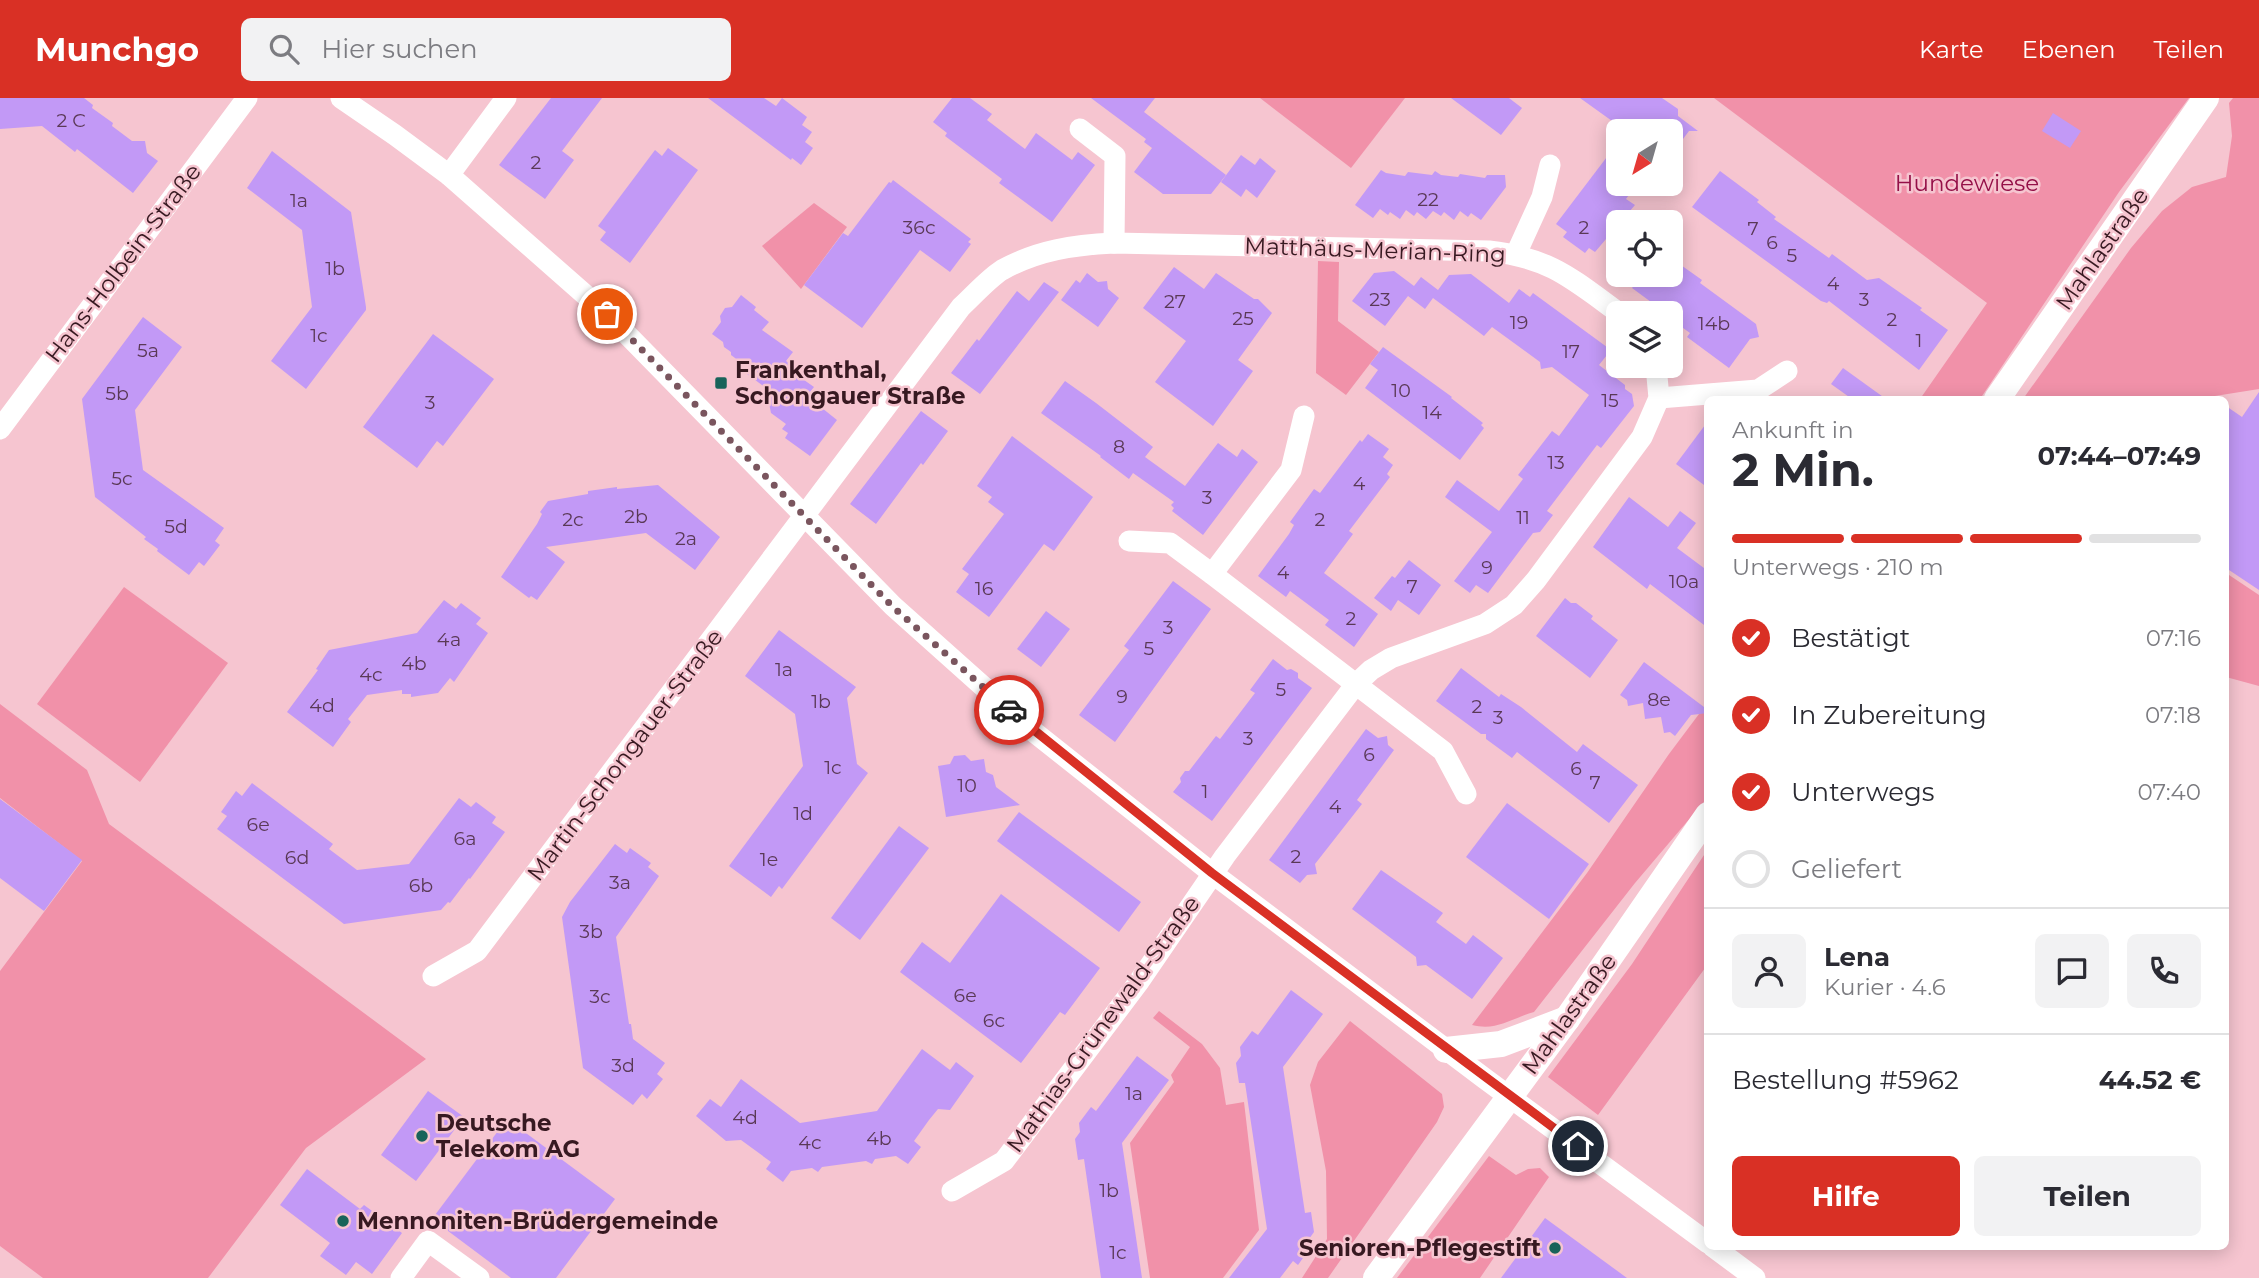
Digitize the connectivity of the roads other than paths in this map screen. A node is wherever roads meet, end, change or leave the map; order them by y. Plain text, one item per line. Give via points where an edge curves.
1 (247, 98) edge
2 (341, 98) edge
3 (506, 98) edge
4 (2206, 98) edge
5 (1080, 130) dead end
6 (1550, 164) dead end
7 (449, 175) junction
8 (1114, 243) junction
9 (1516, 254) junction
10 (1606, 304) edge
11 (1787, 371) dead end
12 (1657, 378) edge
13 (1999, 396) edge
14 (1658, 398) junction
15 (1304, 416) dead end
16 (0, 429) edge
17 (803, 517) junction
18 (1129, 541) dead end
19 (1213, 574) junction
20 (1356, 684) junction
21 (1466, 794) dead end
22 (1704, 821) edge
23 (1212, 873) junction
24 (433, 976) dead end
25 (1567, 1019) junction
26 (1446, 1049) junction
27 (1509, 1097) junction
28 (951, 1191) dead end
29 (1704, 1240) edge
30 (1718, 1250) edge
31 (401, 1278) edge
32 (480, 1278) edge
33 (1376, 1278) edge
34 (1755, 1278) edge

1 - 16 street, Hans-Holbein-Straße
2 - 7 street
3 - 7 street
4 - 13 street, Mahlastraße
5 - 8 street via 1115,156
6 - 9 street via 1542,197
7 - 17 street via 607,314
8 - 9 street, Matthäus-Merian-Ring
8 - 17 street, Matthäus-Merian-Ring via 1049,250 1001,271 961,307
9 - 10 street, Matthäus-Merian-Ring via 1564,273
11 - 14 street via 1758,390
12 - 14 street
14 - 20 street via 1642,437 1514,605 1485,624 1391,657
15 - 19 street via 1291,470
17 - 23 street via 973,680
17 - 24 street, Martin-Schongauer-Straße via 477,951
18 - 19 street via 1170,543
19 - 20 street
20 - 21 street via 1443,751
20 - 23 street
22 - 25 street, Mahlastraße
23 - 26 street
23 - 28 street, Mathias-Grünewald-Straße via 1138,983 1003,1161
25 - 26 street via 1502,1044
25 - 27 street, Mahlastraße
26 - 27 street
27 - 29 street
27 - 33 street, Mahlastraße
30 - 34 street
31 - 32 street via 428,1241

